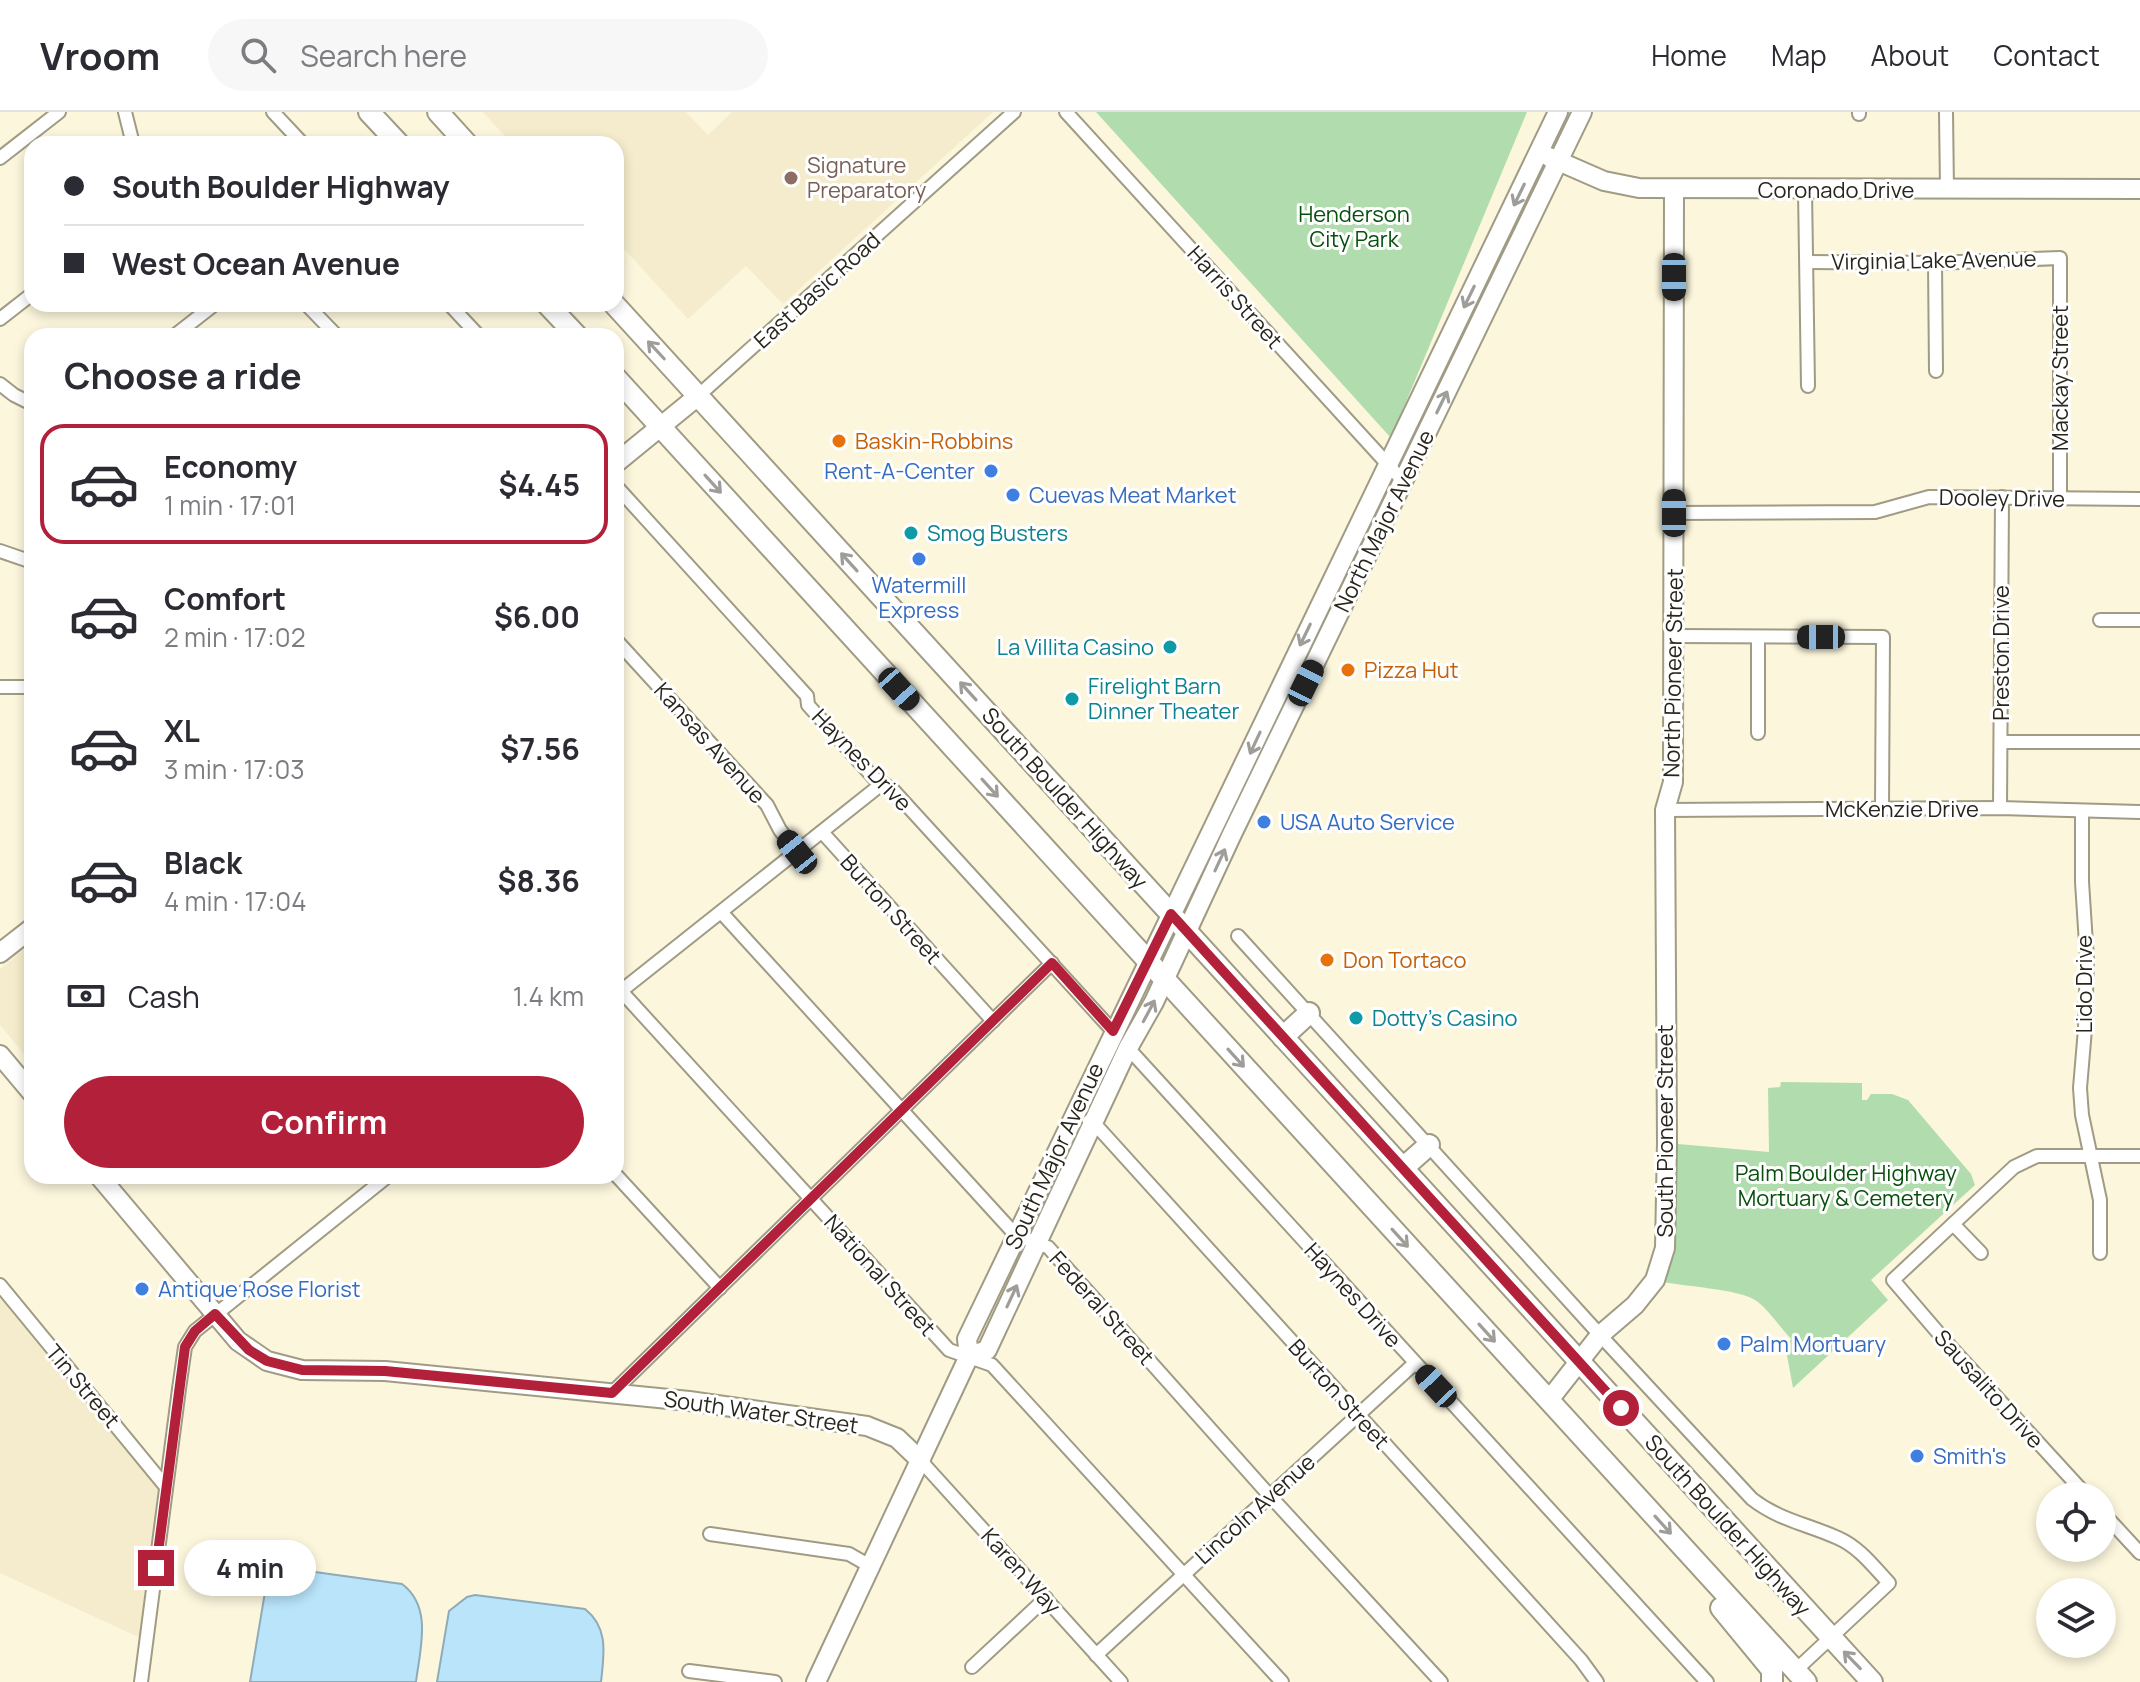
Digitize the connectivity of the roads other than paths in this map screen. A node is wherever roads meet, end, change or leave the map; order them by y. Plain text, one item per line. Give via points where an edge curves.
1 (59, 112) edge
2 (125, 112) edge
3 (273, 112) edge
4 (369, 112) edge
5 (438, 112) edge
6 (1014, 112) edge
7 (1066, 112) edge
8 (1558, 112) edge
9 (1582, 112) edge
10 (1946, 112) edge
11 (28, 136) edge
12 (131, 136) edge
13 (296, 136) edge
14 (392, 136) edge
15 (460, 136) edge
16 (24, 139) edge
17 (1539, 153) junction
18 (0, 158) edge
19 (1559, 162) junction
20 (1674, 189) junction
21 (2140, 189) edge
22 (1805, 190) junction
23 (1947, 190) junction
24 (2060, 258) joint
25 (1807, 262) junction
26 (1935, 263) junction
27 (24, 300) edge
28 (205, 312) edge
29 (314, 312) edge
30 (456, 312) edge
31 (554, 312) edge
32 (621, 312) edge
33 (0, 319) edge
34 (184, 328) edge
35 (329, 328) edge
36 (472, 328) edge
37 (570, 328) edge
38 (1440, 357) junction
39 (1459, 366) junction
40 (1936, 371) dead end
41 (0, 384) edge
42 (1808, 386) dead end
43 (624, 387) edge
44 (698, 396) junction
45 (24, 400) edge
46 (661, 427) junction
47 (624, 457) edge
48 (1388, 464) junction
49 (1403, 481) junction
50 (624, 495) edge
51 (2002, 497) junction
52 (2060, 499) junction
53 (2140, 499) edge
54 (1674, 513) junction
55 (0, 551) edge
56 (24, 559) edge
57 (1341, 560) junction
58 (1361, 570) junction
59 (2100, 620) dead end
60 (2140, 620) edge
61 (1674, 636) junction
62 (1758, 637) junction
63 (624, 649) edge
64 (1288, 672) junction
65 (1306, 683) junction
66 (0, 687) edge
67 (24, 687) edge
68 (1758, 733) dead end
69 (2001, 742) junction
70 (2140, 742) edge
71 (883, 783) junction
72 (2000, 808) junction
73 (1882, 809) junction
74 (1665, 810) junction
75 (2082, 812) junction
76 (2140, 812) edge
77 (822, 832) junction
78 (797, 852) junction
79 (721, 912) junction
80 (1171, 914) junction
81 (1187, 931) junction
82 (24, 934) edge
83 (1238, 936) dead end
84 (0, 953) edge
85 (1052, 963) junction
86 (1149, 963) junction
87 (1165, 980) junction
88 (624, 988) edge
89 (624, 999) edge
90 (1665, 1012) joint
91 (1309, 1013) junction
92 (993, 1021) junction
93 (1113, 1031) junction
94 (1283, 1037) junction
95 (1128, 1048) junction
96 (0, 1055) edge
97 (24, 1084) edge
98 (902, 1110) junction
99 (1075, 1114) junction
100 (1094, 1123) junction
101 (1429, 1145) junction
102 (2091, 1155) junction
103 (2140, 1156) edge
104 (1403, 1168) junction
105 (106, 1184) edge
106 (378, 1184) edge
107 (624, 1184) edge
108 (811, 1199) junction
109 (1953, 1224) junction
110 (1017, 1234) junction
111 (1036, 1244) junction
112 (1981, 1253) dead end
113 (2100, 1253) dead end
114 (0, 1285) edge
115 (720, 1288) junction
116 (215, 1314) junction
117 (1600, 1335) junction
118 (969, 1356) junction
119 (1579, 1362) junction
120 (1415, 1363) junction
121 (612, 1393) junction
122 (1549, 1400) junction
123 (1358, 1416) junction
124 (921, 1461) junction
125 (2074, 1482) edge
126 (166, 1487) junction
127 (1270, 1496) junction
128 (2116, 1527) edge
129 (710, 1534) dead end
130 (2140, 1553) edge
131 (870, 1566) junction
132 (1703, 1568) junction
133 (1183, 1575) junction
134 (1046, 1598) junction
135 (1831, 1638) junction
136 (1096, 1655) junction
137 (972, 1667) dead end
138 (689, 1671) dead end
139 (1801, 1676) edge
140 (141, 1682) edge
141 (775, 1682) edge
142 (816, 1682) edge
143 (1121, 1682) edge
144 (1282, 1682) edge
145 (1441, 1682) edge
146 (1597, 1682) edge
147 (1707, 1682) edge
148 (1772, 1682) edge
149 (1872, 1682) edge

1 - 11 street
2 - 12 street
3 - 13 street
4 - 14 main road
5 - 15 main road
6 - 44 street, East Basic Road
7 - 48 street, Harris Street
8 - 17 street, North Major Avenue
9 - 19 street, North Major Avenue
10 - 23 street
16 - 18 street
17 - 19 street, Coronado Drive
17 -> 38 street, North Major Avenue
19 - 20 street, Coronado Drive via 1604,181
19 - 39 street, North Major Avenue
20 - 22 street, Coronado Drive
20 - 54 street, North Pioneer Street
21 - 23 street, Coronado Drive
22 - 23 street, Coronado Drive
22 - 25 street
24 - 26 street, Virginia Lake Avenue
24 - 52 street, Mackay Street
25 - 26 street, Virginia Lake Avenue
25 - 42 street
26 - 40 street
27 - 33 street
28 - 34 street
29 - 35 street
30 - 36 street
31 - 37 main road
44 -> 32 main road, South Boulder Highway
38 - 39 street
38 - 48 street, North Major Avenue
49 -> 39 street, North Major Avenue
41 - 45 street
43 - 46 main road
44 - 46 street, East Basic Road
80 -> 44 main road, South Boulder Highway
46 - 47 street, East Basic Road
46 -> 86 main road
48 - 49 street, Harris Street
48 - 57 street, North Major Avenue
49 - 58 street, North Major Avenue
50 - 71 street, Haynes Drive
51 - 52 street, Dooley Drive
51 - 54 street, Dooley Drive via 1929,497 1875,512
51 - 69 street, Preston Drive
52 - 53 street, Dooley Drive
54 - 61 street, North Pioneer Street
55 - 56 street
57 - 58 street
57 -> 64 street, North Major Avenue
58 - 65 street, North Major Avenue
59 - 60 street
61 - 62 street
61 - 74 street, North Pioneer Street via 1673,782
62 - 68 street
62 - 73 street via 1883,637
63 - 78 street, Kansas Avenue via 767,805
64 - 65 street
64 -> 80 street, North Major Avenue
81 -> 65 street, North Major Avenue
66 - 67 street
69 - 70 street
69 - 72 street, Preston Drive
71 - 77 street
71 - 85 street, Haynes Drive
72 - 73 street, McKenzie Drive
72 - 75 street, McKenzie Drive
73 - 74 street, McKenzie Drive
74 - 90 street, North Pioneer Street
75 - 76 street, McKenzie Drive
75 - 102 street, Lido Drive via 2087,959 2080,1088
77 - 78 street
77 - 92 street, Burton Street
78 - 79 street
79 - 88 street
79 - 98 street, Federal Street
80 - 81 main road, South Boulder Highway
80 - 86 street, South Major Avenue
81 - 87 street, South Major Avenue
81 - 94 main road, South Boulder Highway
82 - 84 street
83 - 91 street
85 - 92 street
85 - 93 street, Haynes Drive
86 - 87 main road
86 - 93 street, South Major Avenue
95 -> 87 street, South Major Avenue
87 -> 122 main road
89 - 108 street, National Street
90 - 117 street, South Pioneer Street via 1665,1248 1655,1280
91 - 94 main road
91 - 101 street
92 - 98 street
93 - 99 street, South Major Avenue
94 - 104 main road, South Boulder Highway
95 - 100 street, South Major Avenue
95 - 120 street, Haynes Drive
96 - 97 street
98 - 108 street
98 - 110 street, Federal Street
99 - 100 street, Burton Street
99 - 110 street, South Major Avenue
100 - 111 street, South Major Avenue
100 - 123 street, Burton Street
101 - 104 main road
101 - 117 street
102 - 103 street
102 - 109 street via 2028,1158
102 - 113 street, Lido Drive via 2100,1200
104 - 119 main road, South Boulder Highway
105 - 116 street, South Water Street
106 - 116 street
107 - 115 street
108 - 115 street
108 - 118 street, National Street via 949,1350
109 - 112 street
109 - 125 street, Sausalito Drive via 1893,1280
110 - 111 street, Federal Street
110 - 118 street, South Major Avenue via 967,1339
118 -> 111 street, South Major Avenue via 987,1350
111 - 127 street, Federal Street via 1048,1247
114 - 126 street, Tin Street
115 - 121 street
116 - 121 street, South Water Street via 249,1350 302,1370 385,1371
116 - 126 street via 185,1347
117 - 119 street, South Pioneer Street
117 - 135 street via 1752,1499 1770,1513 1840,1538 1889,1583
118 - 124 street, South Major Avenue
118 - 133 street, National Street via 992,1365
119 - 122 street, South Pioneer Street
119 - 135 main road, South Boulder Highway
120 - 123 street, Lincoln Avenue
120 - 147 street, Haynes Drive
121 - 124 street, South Water Street via 867,1426 897,1438
122 -> 132 main road
123 - 127 street, Lincoln Avenue
123 - 146 street, Burton Street
124 - 131 street, South Major Avenue
124 - 134 street, Karen Way
126 - 140 street
127 - 133 street, Lincoln Avenue
127 - 145 street, Federal Street
128 - 130 street
129 - 131 street via 849,1554
131 - 142 street, South Major Avenue
132 - 139 main road
132 - 148 main road via 1717,1603 1772,1670
133 - 136 street, Lincoln Avenue
133 - 144 street, National Street
134 - 136 street, Karen Way
134 - 137 street
135 - 139 street
149 -> 135 main road, South Boulder Highway
136 - 143 street, Karen Way
138 - 141 street

